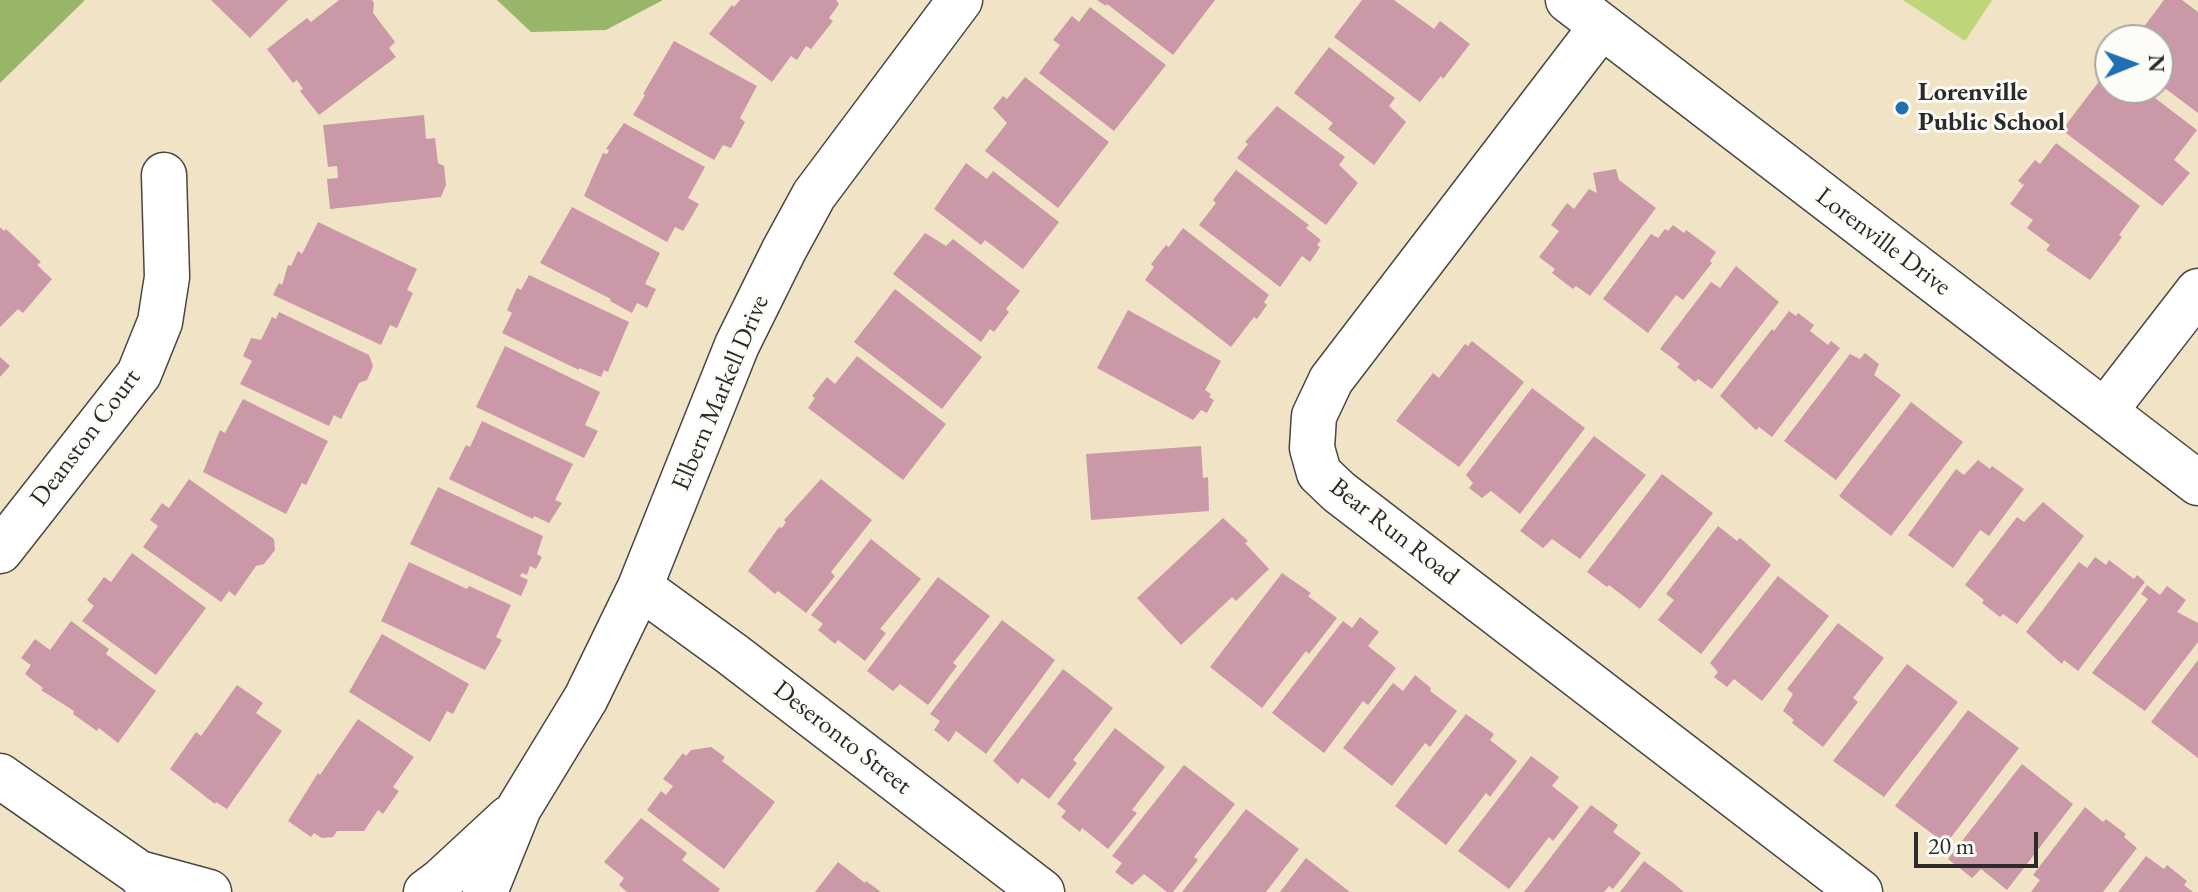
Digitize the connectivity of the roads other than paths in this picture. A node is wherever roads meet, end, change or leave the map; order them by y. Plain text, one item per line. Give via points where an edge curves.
1 (960, 0) edge
2 (1568, 0) edge
3 (1601, 27) junction
4 (164, 175) dead end
5 (2198, 291) edge
6 (2105, 411) junction
7 (2198, 483) edge
8 (0, 551) edge
9 (640, 587) junction
10 (0, 776) edge
11 (519, 808) junction
12 (146, 882) edge
13 (209, 892) edge
14 (426, 892) edge
15 (485, 892) edge
16 (1042, 892) edge
17 (1860, 892) edge

1 - 9 street, Elbern Markell Drive via 814,195 784,250 737,345
2 - 3 street, Lorenville Drive
3 - 6 street, Lorenville Drive
3 - 17 street, Bear Run Road via 1331,380 1314,416 1315,460 1319,473 1339,492
4 - 8 street, Deanston Court via 167,277 160,322 139,374
5 - 6 street
6 - 7 street, Lorenville Drive
9 - 11 street, Elbern Markell Drive via 586,698
9 - 16 street, Deseronto Street
10 - 12 street
11 - 14 street, Elbern Markell Drive
11 - 15 street, Elbern Markell Drive
12 - 13 street

